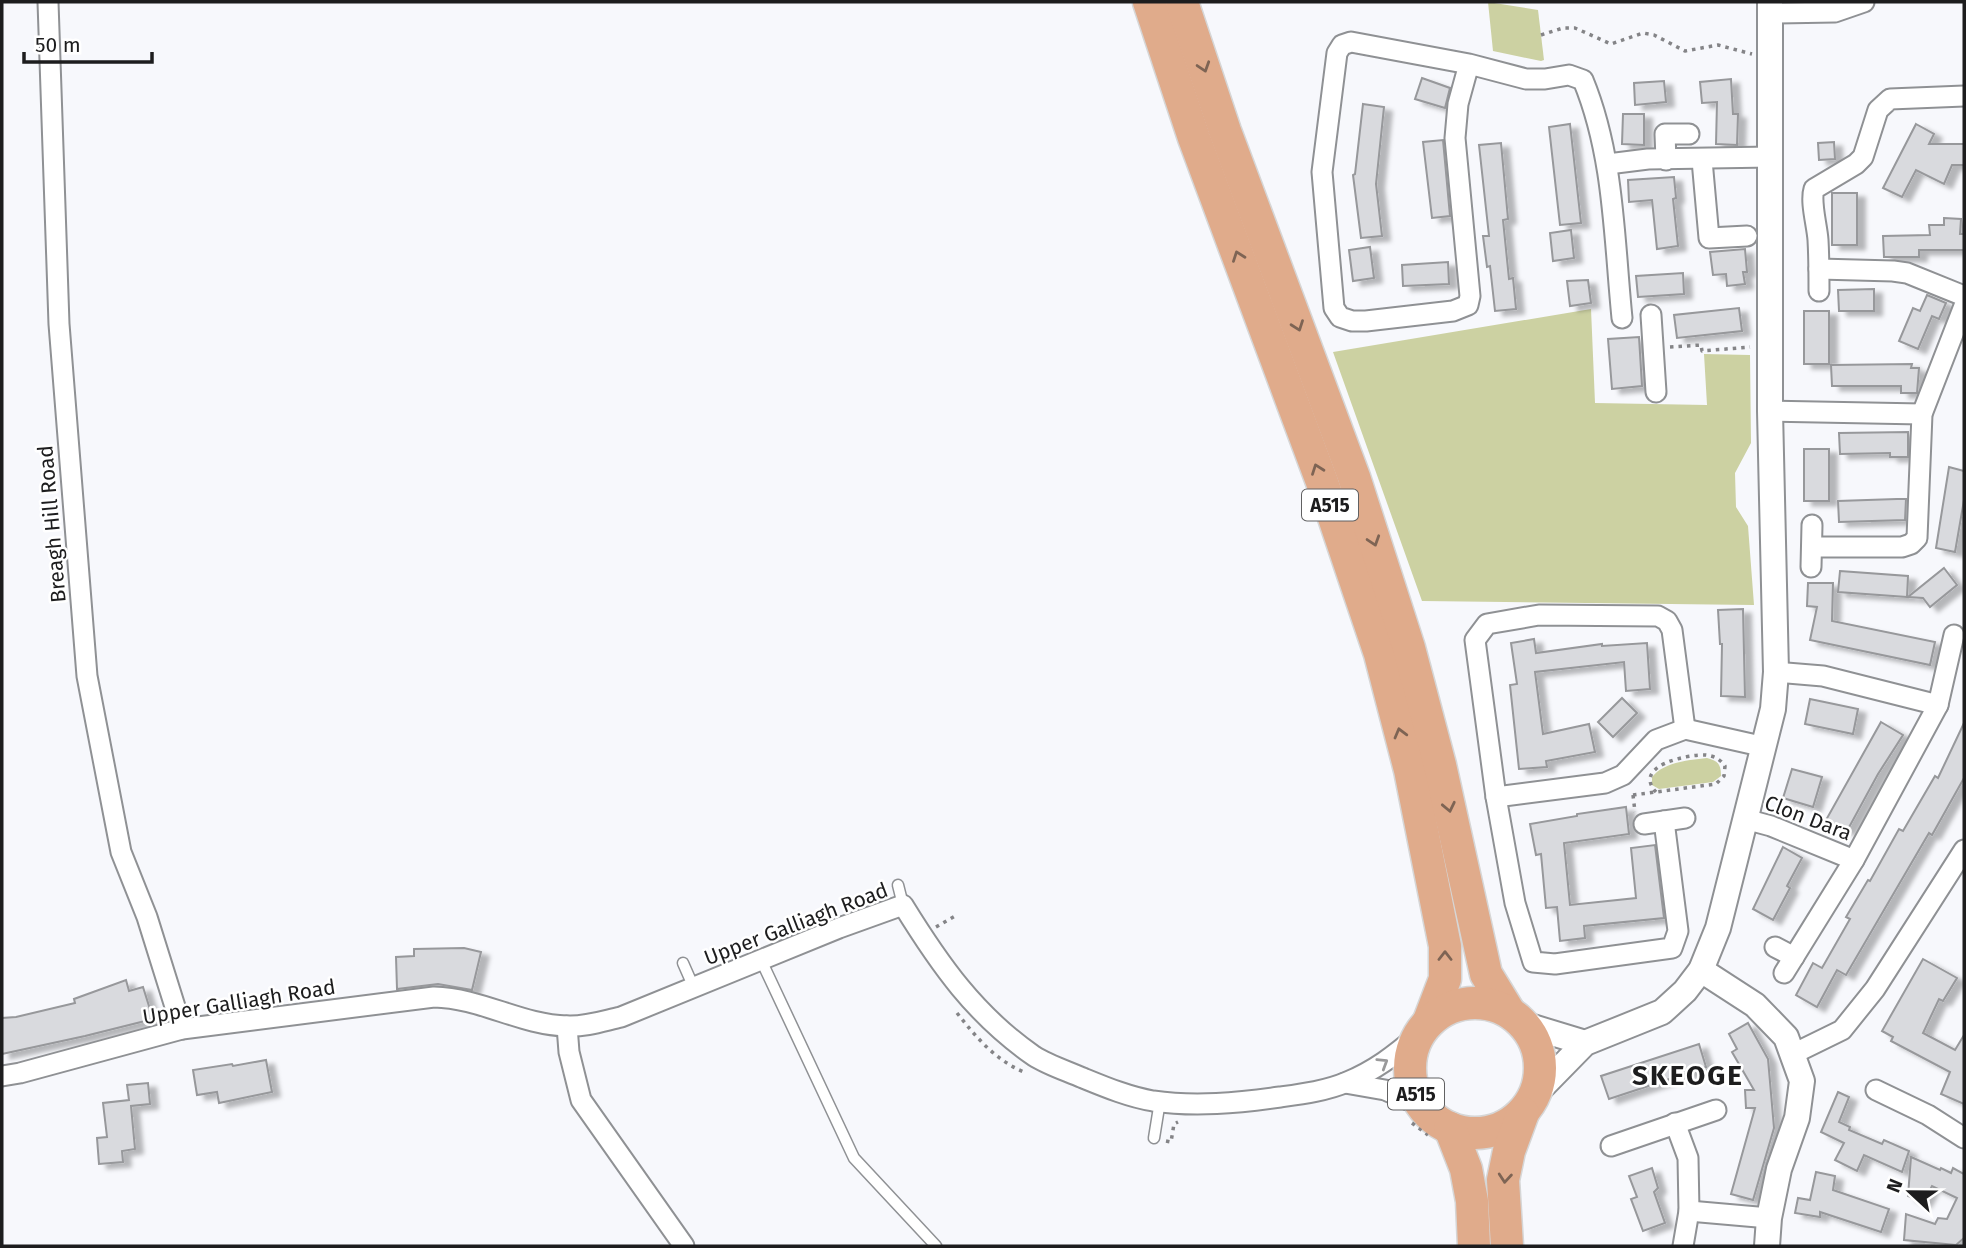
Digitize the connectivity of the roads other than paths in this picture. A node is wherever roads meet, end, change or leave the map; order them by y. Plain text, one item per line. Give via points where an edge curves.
1 (48, 2) edge
2 (1149, 2) edge
3 (1182, 2) edge
4 (1864, 2) edge
5 (1770, 8) edge
6 (1469, 64) junction
7 (1964, 96) edge
8 (1689, 134) dead end
9 (1771, 157) junction
10 (1666, 160) junction
11 (1702, 160) junction
12 (1608, 164) junction
13 (1747, 236) dead end
14 (1819, 268) junction
15 (1819, 292) dead end
16 (1964, 296) edge
17 (1964, 306) edge
18 (1656, 392) dead end
19 (1770, 411) junction
20 (1923, 414) junction
21 (1812, 525) dead end
22 (1953, 635) edge
23 (1776, 672) junction
24 (1938, 705) junction
25 (1685, 729) junction
26 (1765, 747) junction
27 (1496, 797) junction
28 (1685, 818) dead end
29 (1745, 819) junction
30 (1664, 821) junction
31 (1644, 824) road end
32 (1964, 850) edge
33 (1854, 860) junction
34 (898, 885) dead end
35 (904, 905) junction
36 (1775, 947) dead end
37 (761, 960) junction
38 (682, 963) dead end
39 (1701, 970) junction
40 (694, 988) junction
41 (1517, 1018) junction
42 (567, 1026) junction
43 (182, 1029) junction
44 (1423, 1029) junction
45 (1585, 1043) junction
46 (1793, 1054) junction
47 (2, 1076) edge
48 (1345, 1083) junction
49 (1876, 1090) dead end
50 (1160, 1101) junction
51 (1530, 1103) junction
52 (1716, 1110) dead end
53 (1414, 1112) junction
54 (1675, 1123) junction
55 (1442, 1137) junction
56 (1154, 1138) dead end
57 (1964, 1138) edge
58 (1611, 1146) dead end
59 (1689, 1211) junction
60 (1769, 1218) junction
61 (684, 1246) edge
62 (936, 1246) edge
63 (1474, 1246) edge
64 (1507, 1246) edge
65 (1684, 1246) edge
66 (1767, 1246) edge

1 - 43 street, Breagh Hill Road via 59,324 87,676 121,852
44 -> 2 highway, A515 via 1445,979 1445,946 1410,770 1380,654
3 -> 41 highway, A515 via 1354,477 1409,648 1486,974
4 - 5 street via 1835,12
5 - 9 street
6 - 6 street via 1351,42 1337,53 1322,172 1334,308 1339,317 1366,321 1453,312 1468,305 1455,138
6 - 12 street via 1526,79 1569,75 1583,80
7 - 14 street via 1890,99 1878,110 1863,157 1814,189 1811,198
8 - 10 street via 1665,134
9 - 11 street
9 - 19 street
10 - 11 street
10 - 12 street
11 - 13 street via 1709,238
12 - 18 street via 1613,319 1657,315 1653,348
14 - 15 street
14 - 16 street via 1907,273
17 - 20 street
19 - 20 street
19 - 23 street
20 - 21 street via 1917,538 1902,547 1812,557
22 - 24 street
23 - 24 street via 1823,676
23 - 26 street
24 - 33 street
25 - 26 street
25 - 27 street via 1656,740 1623,775 1605,783
25 - 27 street via 1672,630 1658,616 1539,615 1487,624 1475,640
26 - 29 street
27 - 30 street via 1515,903 1533,962 1555,964 1672,948 1678,931
28 - 30 street
29 - 33 street, Clon Dara
29 - 39 street via 1718,928
30 - 31 street
32 - 46 street via 1875,989 1842,1030
33 - 36 street via 1789,965
34 - 35 lane
35 - 37 street, Upper Galliagh Road
35 - 50 street, Upper Galliagh Road via 953,981 977,1009 1037,1058 1112,1090
37 - 40 street, Upper Galliagh Road
37 - 62 lane via 854,1158
38 - 40 lane
39 - 45 street via 1662,1012
39 - 46 street via 1755,1005 1786,1037
40 - 42 street, Upper Galliagh Road via 621,1017
41 - 44 highway via 1488,1003 1467,1002 1446,1009
41 - 45 street
41 - 51 highway, A515 via 1535,1041 1541,1058 1541,1076
42 - 43 street, Upper Galliagh Road via 544,1024 456,998 433,997
42 - 61 street via 581,1100
43 - 47 street, Upper Galliagh Road
48 -> 44 street, Upper Galliagh Road via 1385,1063
44 - 53 highway, A515 via 1411,1054
45 - 51 street
46 - 60 street via 1802,1081 1797,1118 1779,1169
48 - 50 street, Upper Galliagh Road via 1236,1103
48 - 53 street, Upper Galliagh Road via 1385,1090
49 - 57 street
50 - 56 lane
51 - 55 highway, A515 via 1507,1125 1489,1132
51 -> 64 highway, A515 via 1509,1151 1503,1180
52 - 54 street
53 - 55 highway, A515 via 1435,1119
54 - 58 street
54 - 59 street via 1688,1158
55 - 63 highway, A515 via 1466,1169
59 - 60 street
59 - 65 street
60 - 66 street

